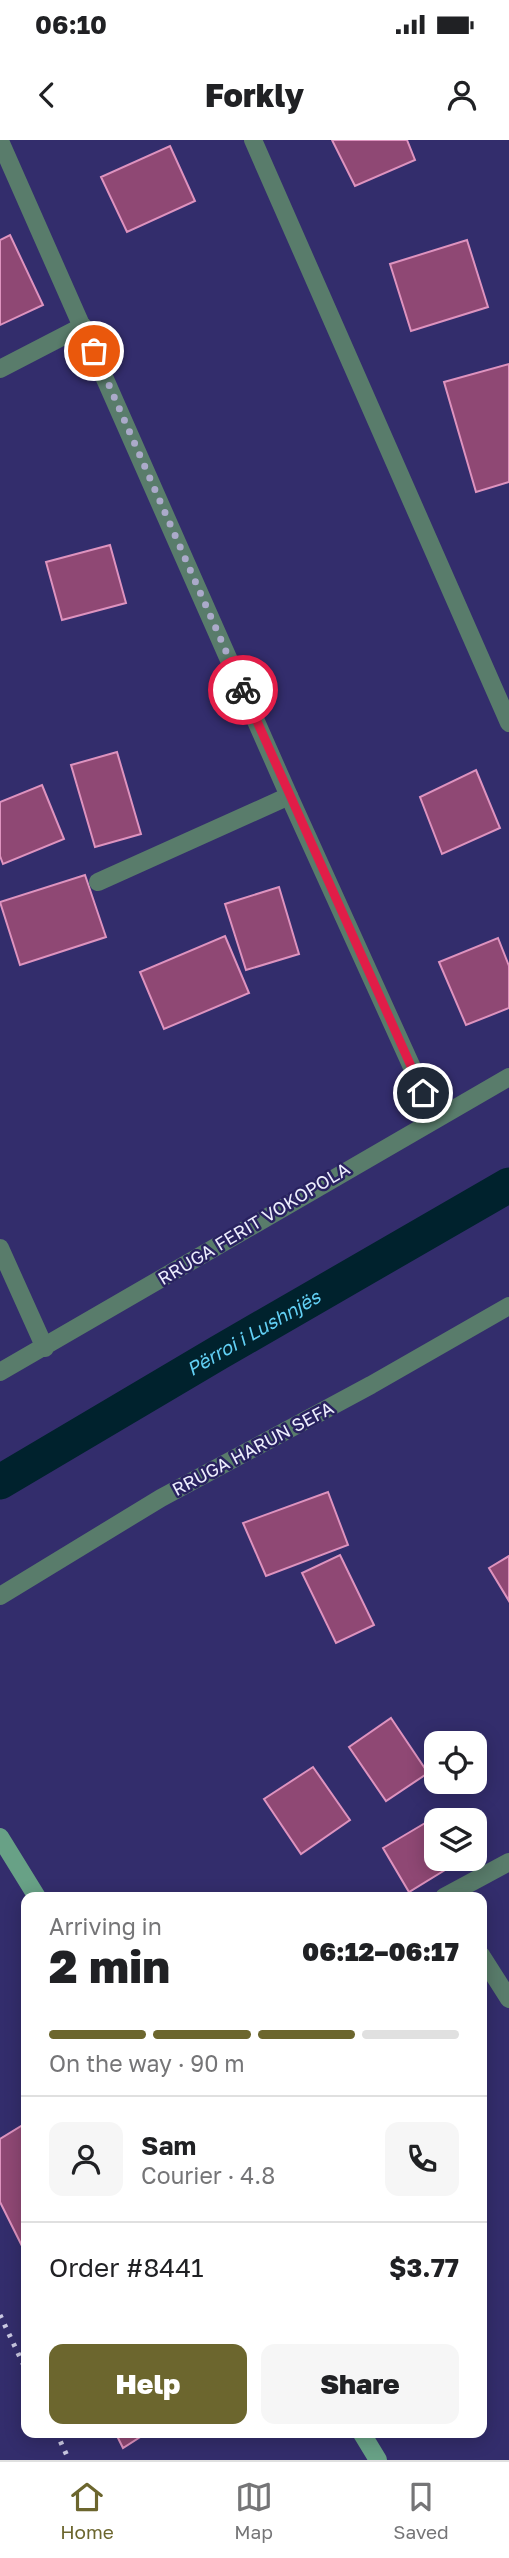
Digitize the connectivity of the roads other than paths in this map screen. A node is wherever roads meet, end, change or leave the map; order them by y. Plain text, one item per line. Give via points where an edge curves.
1 (253, 140) edge
2 (0, 141) edge
3 (83, 326) junction
4 (0, 369) edge
5 (509, 723) edge
6 (289, 796) junction
7 (98, 882) dead end
8 (509, 1077) edge
9 (435, 1118) junction
10 (0, 1248) edge
11 (509, 1306) edge
12 (45, 1348) junction
13 (0, 1372) edge
14 (0, 1595) edge
15 (0, 1837) edge
16 (509, 1862) edge
17 (34, 1892) edge
18 (454, 1892) edge
19 (487, 1964) edge
20 (509, 1999) edge
21 (365, 2438) edge
22 (378, 2460) edge

1 - 5 street
2 - 3 street
3 - 4 street
3 - 6 street
6 - 7 street
6 - 9 street
8 - 9 street, RRUGA FERIT VOKOPOLA
9 - 12 street, RRUGA FERIT VOKOPOLA
10 - 12 street
11 - 14 street, RRUGA HARUN SEFA via 161,1498
12 - 13 street, RRUGA FERIT VOKOPOLA
15 - 17 main road
16 - 18 street
19 - 20 street
21 - 22 main road

